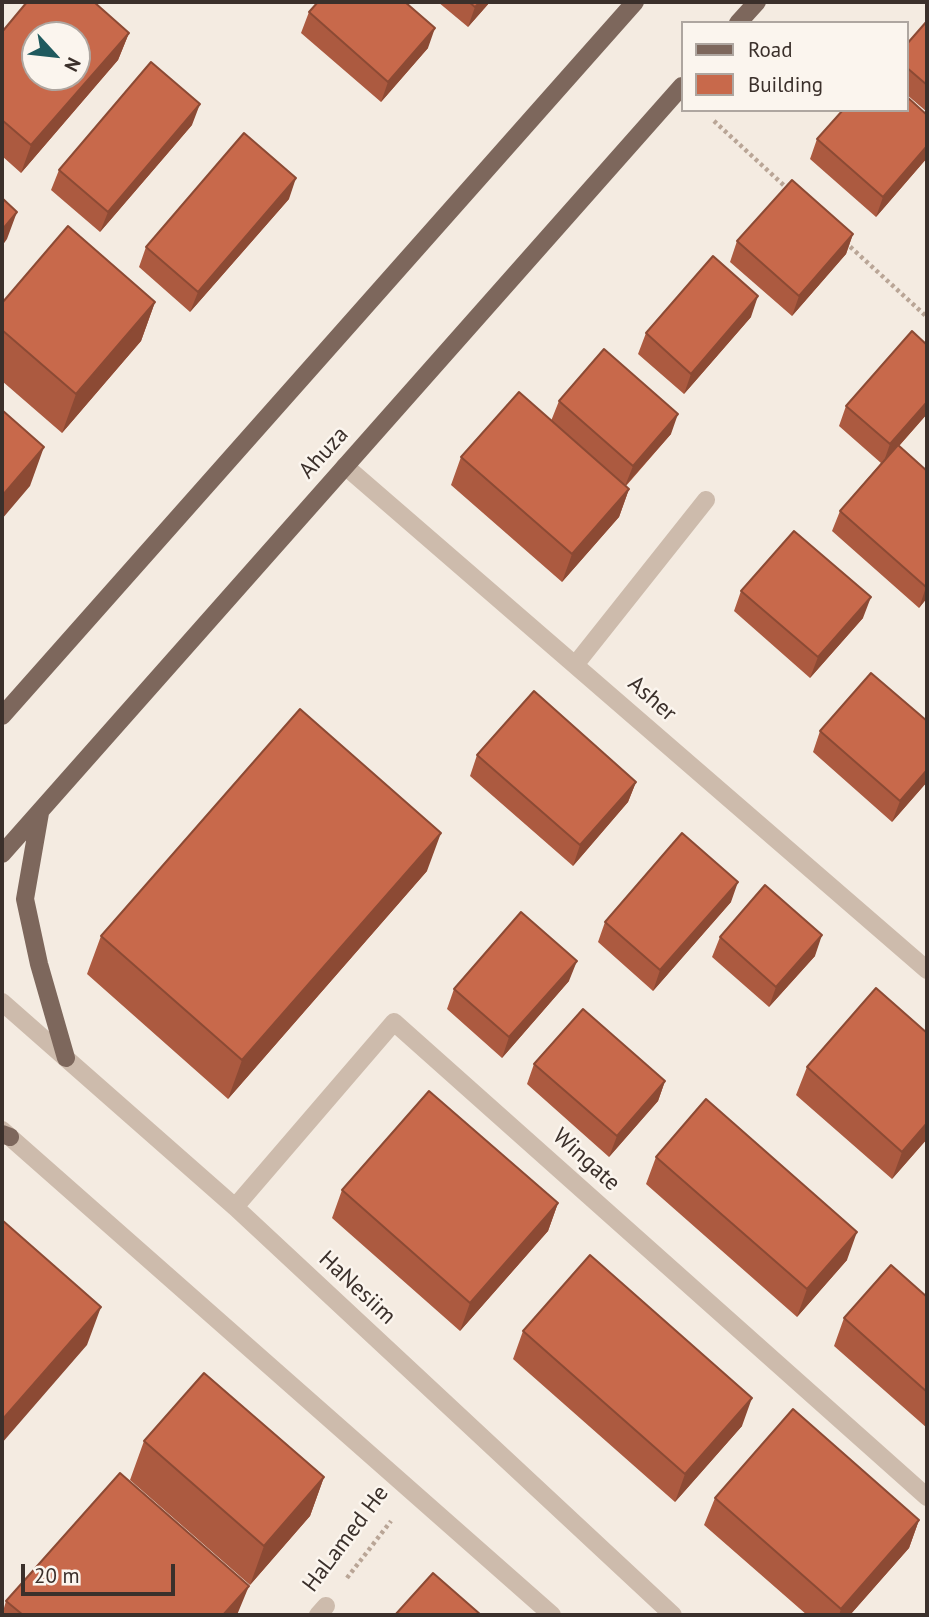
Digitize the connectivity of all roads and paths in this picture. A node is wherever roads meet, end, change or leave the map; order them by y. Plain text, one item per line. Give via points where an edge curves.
1 (635, 2) edge
2 (757, 2) edge
3 (740, 21) edge
4 (680, 88) edge
5 (714, 121) dead end
6 (795, 195) edge
7 (836, 233) edge
8 (927, 317) edge
9 (345, 466) junction
10 (706, 500) dead end
11 (575, 664) junction
12 (3, 714) edge
13 (40, 811) junction
14 (2, 854) edge
15 (927, 970) edge
16 (2, 1002) edge
17 (66, 1058) junction
18 (4, 1134) edge
19 (235, 1207) junction
20 (413, 1492) junction
21 (927, 1497) edge
22 (322, 1611) edge
23 (552, 1615) edge
24 (673, 1615) edge

1 - 12 main road
2 - 3 main road
4 - 9 main road, Ahuza
5 - 6 path
7 - 8 path
9 - 11 street, Asher
9 - 13 main road, Ahuza
10 - 11 street
11 - 15 street, Asher
13 - 14 main road, Ahuza
13 - 17 main road via 24,900
16 - 17 street, HaNesiim
17 - 19 street, HaNesiim
18 - 20 street
19 - 21 street, Wingate via 394,1022
19 - 24 street, HaNesiim
20 - 22 path, HaLamed He
20 - 23 street

